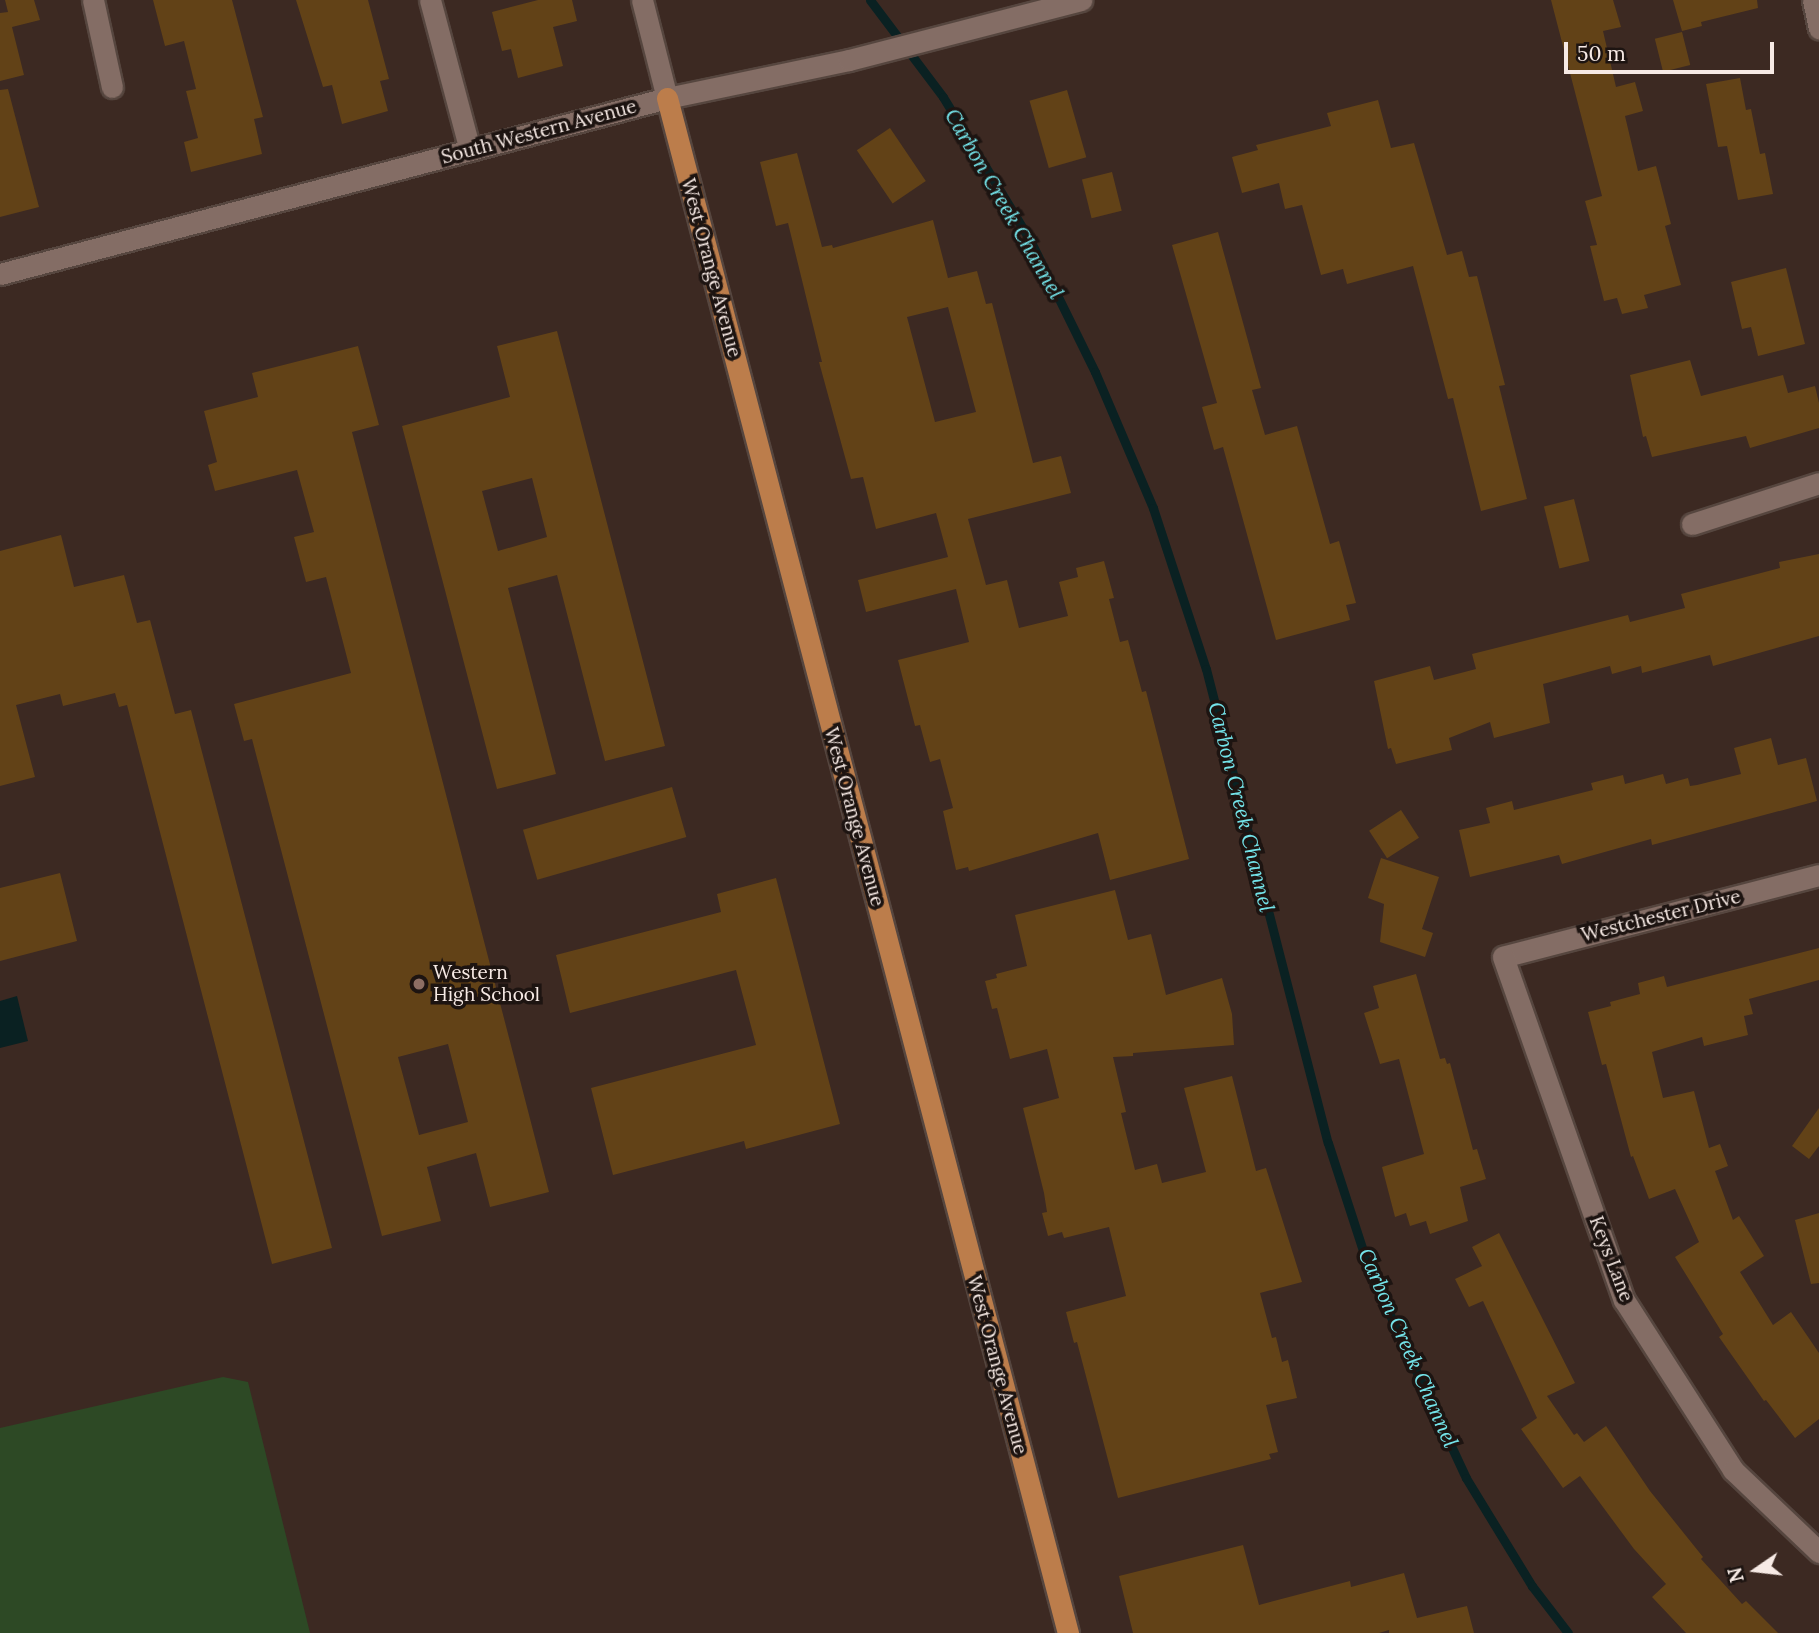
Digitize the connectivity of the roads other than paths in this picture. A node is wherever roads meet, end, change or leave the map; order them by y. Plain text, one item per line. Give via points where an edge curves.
1 (93, 0) edge
2 (430, 0) edge
3 (642, 0) edge
4 (1081, 0) edge
5 (1813, 0) edge
6 (1819, 28) edge
7 (112, 87) dead end
8 (667, 98) junction
9 (470, 150) junction
10 (0, 274) edge
11 (1819, 484) edge
12 (1692, 524) dead end
13 (1819, 876) edge
14 (1503, 957) joint
15 (1819, 1552) edge
16 (1068, 1633) edge

1 - 7 street
2 - 9 street
3 - 8 street, West Orange Avenue
4 - 8 street, South Western Avenue via 849,60
5 - 6 street
8 - 9 street, South Western Avenue
8 - 16 main road, West Orange Avenue
9 - 10 street, South Western Avenue
11 - 12 street
13 - 14 street, Westchester Drive
14 - 15 street, Keys Lane via 1624,1300 1733,1470

